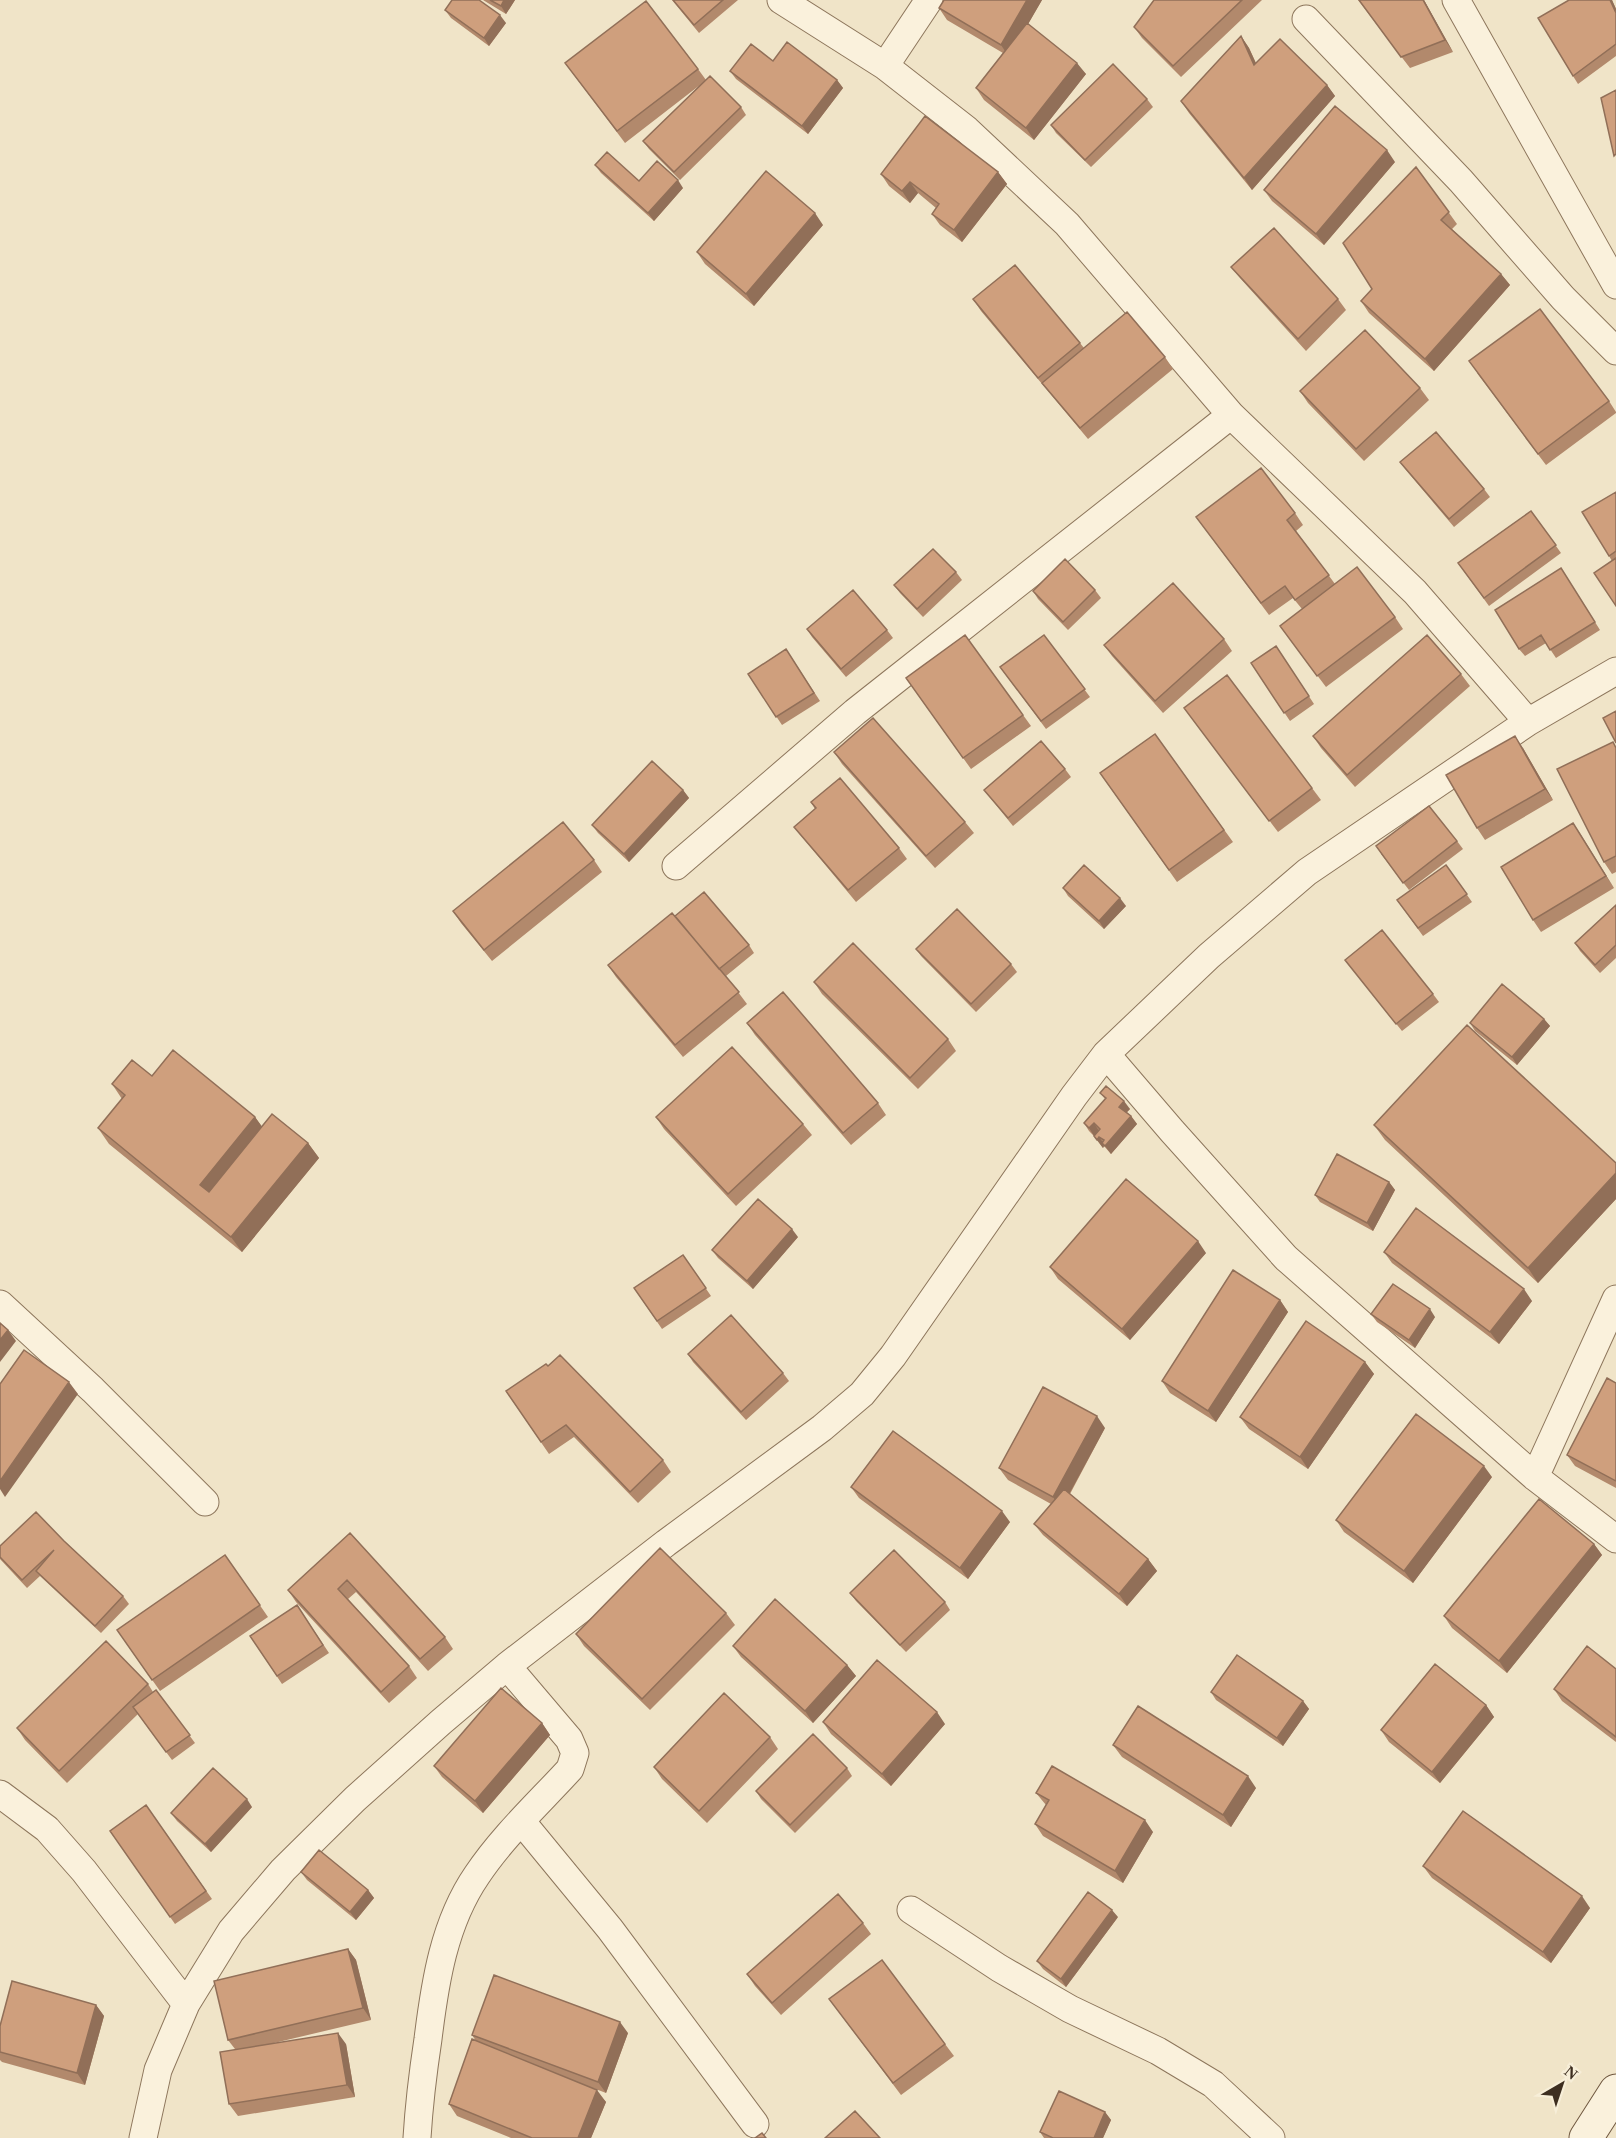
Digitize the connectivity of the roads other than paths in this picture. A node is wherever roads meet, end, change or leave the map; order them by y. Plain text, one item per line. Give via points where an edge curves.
1 (781, 0) edge
2 (929, 0) edge
3 (1456, 0) edge
4 (1306, 19) dead end
5 (885, 66) junction
6 (1616, 285) edge
7 (1616, 351) edge
8 (1231, 415) junction
9 (1616, 671) edge
10 (1528, 722) junction
11 (676, 866) dead end
12 (1107, 1054) junction
13 (1616, 1299) edge
14 (0, 1304) edge
15 (1535, 1478) junction
16 (205, 1502) dead end
17 (1616, 1539) edge
18 (507, 1666) junction
19 (0, 1794) edge
20 (522, 1822) junction
21 (911, 1910) dead end
22 (186, 2004) junction
23 (1616, 2091) edge
24 (755, 2124) dead end
25 (143, 2138) edge
26 (417, 2138) edge
27 (1271, 2138) edge
28 (1586, 2138) edge

1 - 5 street
2 - 5 street
3 - 6 street
4 - 7 street
5 - 8 street via 967,130 1067,224
8 - 10 street via 1415,592
8 - 11 street via 864,705
9 - 10 street
10 - 12 street via 1306,872 1209,956
12 - 15 street via 1286,1258
12 - 18 street via 862,1394
13 - 15 street
14 - 16 street
15 - 17 street
18 - 20 street via 569,1739 575,1753 570,1769
18 - 22 street via 372,1784 283,1870 231,1931
19 - 22 street via 47,1829
20 - 24 street via 610,1929
20 - 26 street via 477,1875 458,1908 441,1954
21 - 27 street via 999,1968 1213,2084
22 - 25 street via 158,2070
23 - 28 main road

